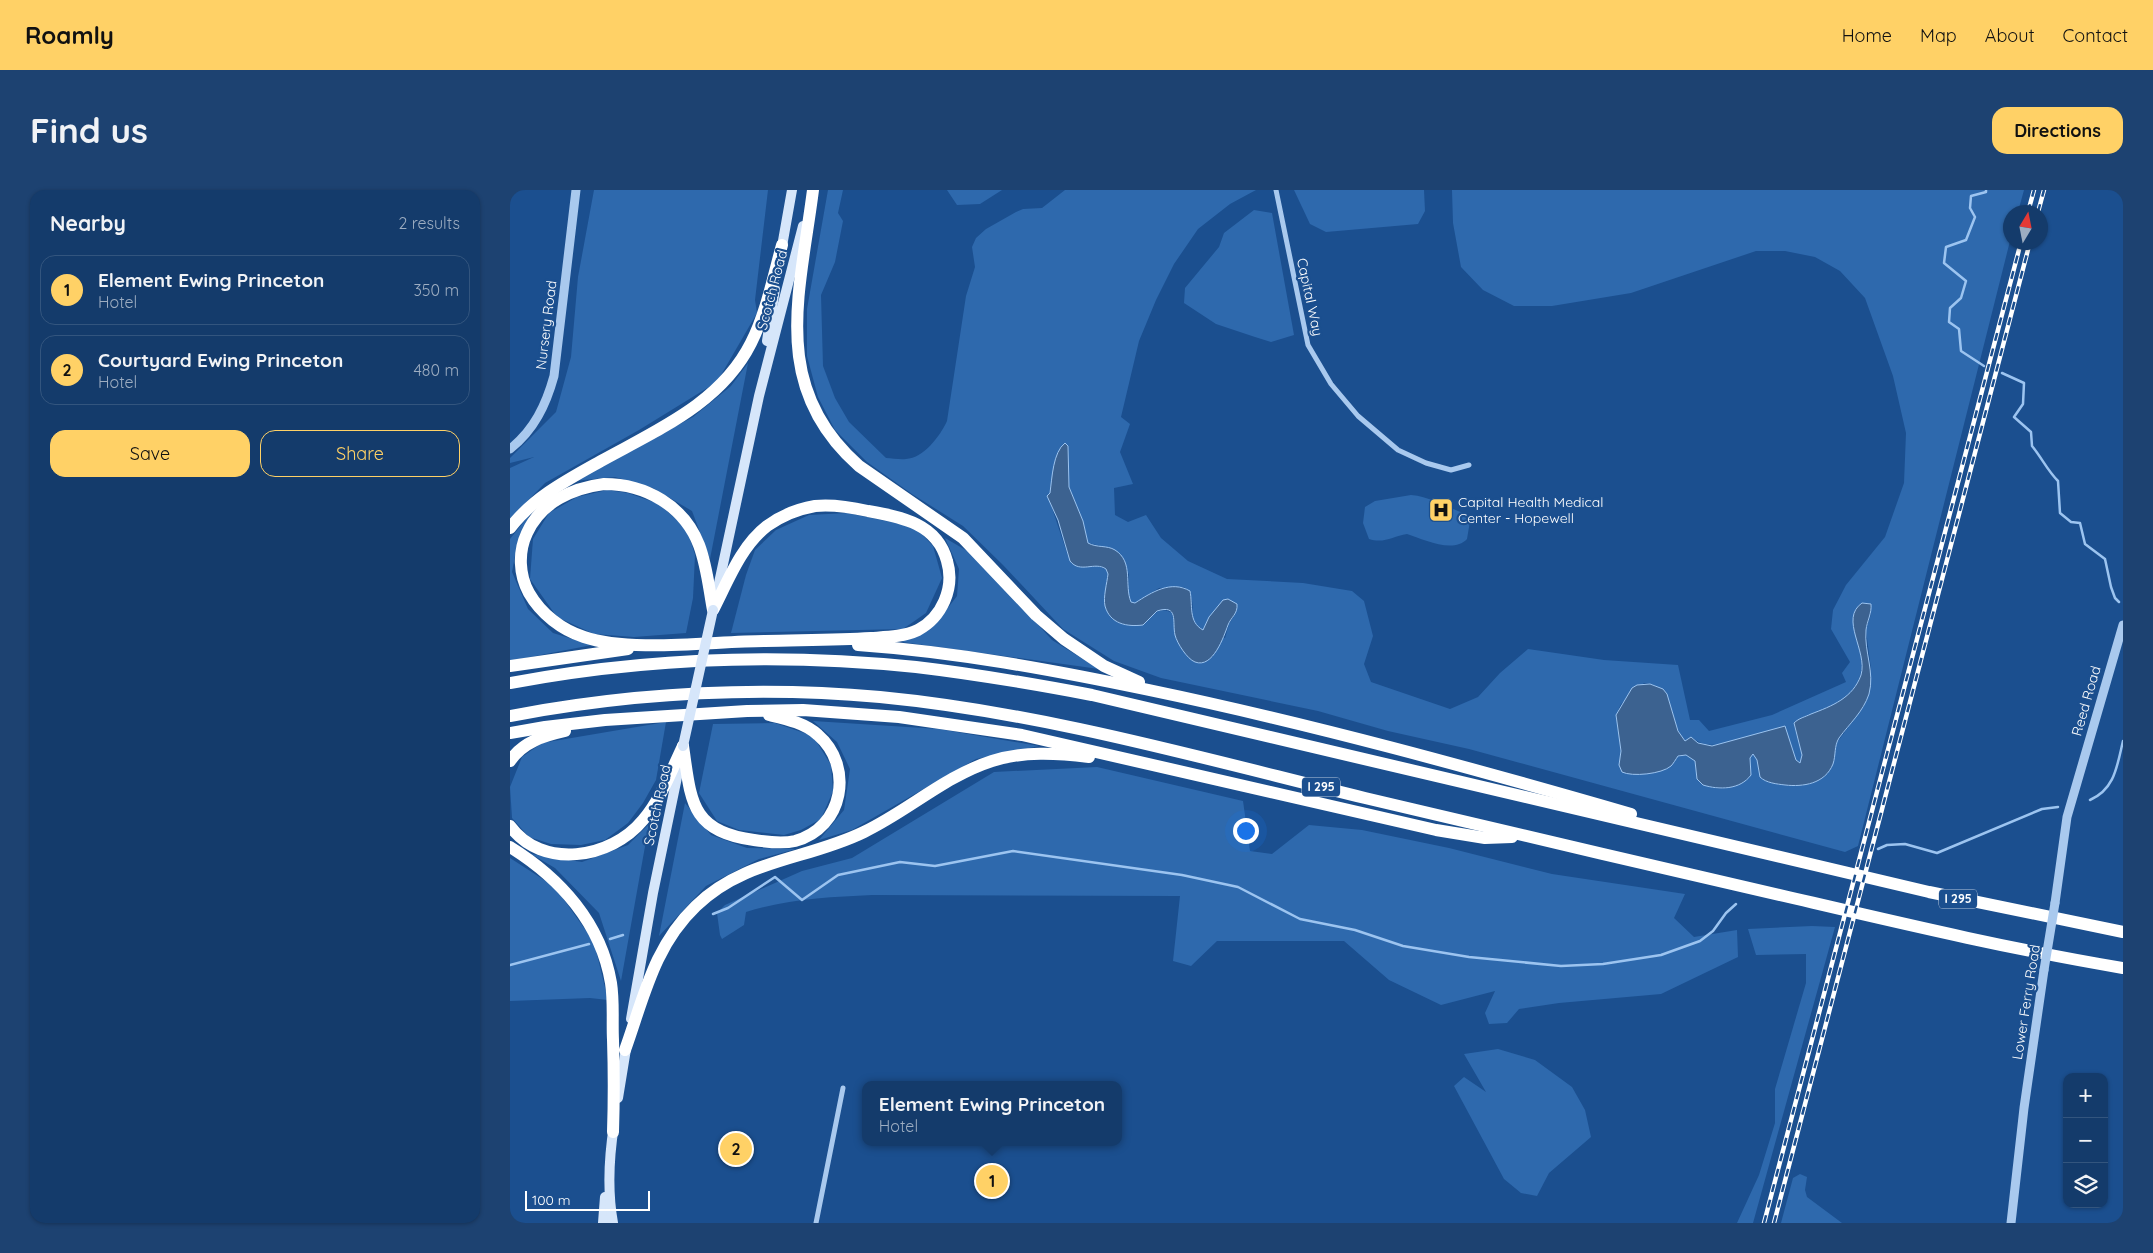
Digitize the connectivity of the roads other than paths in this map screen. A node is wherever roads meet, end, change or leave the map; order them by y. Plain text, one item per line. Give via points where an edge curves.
1 (576, 190) edge
2 (792, 190) edge
3 (813, 190) edge
4 (1276, 190) edge
5 (782, 245) junction
6 (759, 396) junction
7 (510, 449) edge
8 (1469, 465) dead end
9 (510, 528) edge
10 (713, 610) junction
11 (2123, 625) edge
12 (791, 641) junction
13 (663, 644) junction
14 (510, 666) edge
15 (510, 683) edge
16 (1182, 697) junction
17 (720, 712) junction
18 (510, 716) edge
19 (656, 716) junction
20 (510, 733) edge
21 (683, 746) junction
22 (510, 761) edge
23 (1212, 779) junction
24 (2076, 786) joint
25 (510, 826) edge
26 (1527, 836) junction
27 (510, 847) edge
28 (1794, 860) junction
29 (2123, 932) edge
30 (2123, 968) edge
31 (626, 1050) junction
32 (843, 1088) dead end
33 (613, 1132) junction
34 (609, 1172) junction
35 (603, 1223) edge
36 (613, 1223) edge
37 (816, 1223) edge
38 (2010, 1223) edge

1 - 7 street, Nursery Road via 554,376 548,399 536,422
2 - 5 main road, Scotch Road
3 - 6 main road, Scotch Road
3 - 16 highway via 796,345 806,389 834,440 859,466 963,538 1036,615 1064,639 1114,671
4 - 8 street, Capital Way via 1308,345 1331,384 1358,416 1398,450 1451,470
5 - 6 main road, Scotch Road
5 - 9 highway via 760,321 744,356 724,382 682,415 552,490 526,510
6 - 10 main road, Scotch Road
10 - 12 highway via 753,540 777,520 799,510 829,505 895,516 919,524 938,541 948,563 948,590 942,607 925,626 898,636
10 - 13 highway via 695,536 682,516 664,501 636,488 604,484 577,490 550,504 530,526 522,550 523,578 535,602 556,623 585,638 624,644
10 - 21 main road, Scotch Road, bridge
11 - 24 street, Reed Road
12 - 13 highway
12 - 16 highway via 979,658
13 - 14 highway
15 - 28 highway, I 295 via 637,666 736,661 867,663 967,674 1092,695
16 - 28 highway via 1467,767
17 - 19 highway
17 - 21 highway via 757,714 792,721 813,730 826,742 836,761 840,782 835,807 821,827 805,838 785,843 728,836 718,831 705,822 693,802
17 - 23 highway via 803,710 937,722 1031,737
18 - 26 highway, I 295 via 591,703 693,694 820,694 913,701 1107,735
19 - 20 highway via 574,723
19 - 22 highway via 594,725 540,738 521,749
21 - 25 highway via 653,806 634,830 614,844 584,853 553,854 529,844
21 - 31 main road, Scotch Road
23 - 26 highway via 1436,830 1485,838
23 - 31 highway via 1081,756 1033,754 1003,758 966,772 864,832 747,872 705,898 673,931 658,958
24 - 38 street, Lower Ferry Road, bridge via 2063,840
26 - 30 highway, I 295 via 1930,930
27 - 33 highway via 548,873 572,898 602,950 613,1002
28 - 29 highway, I 295 via 1977,903
31 - 33 main road, Scotch Road
32 - 37 street
33 - 34 main road, Scotch Road
34 - 35 main road
34 - 36 main road, Scotch Road

